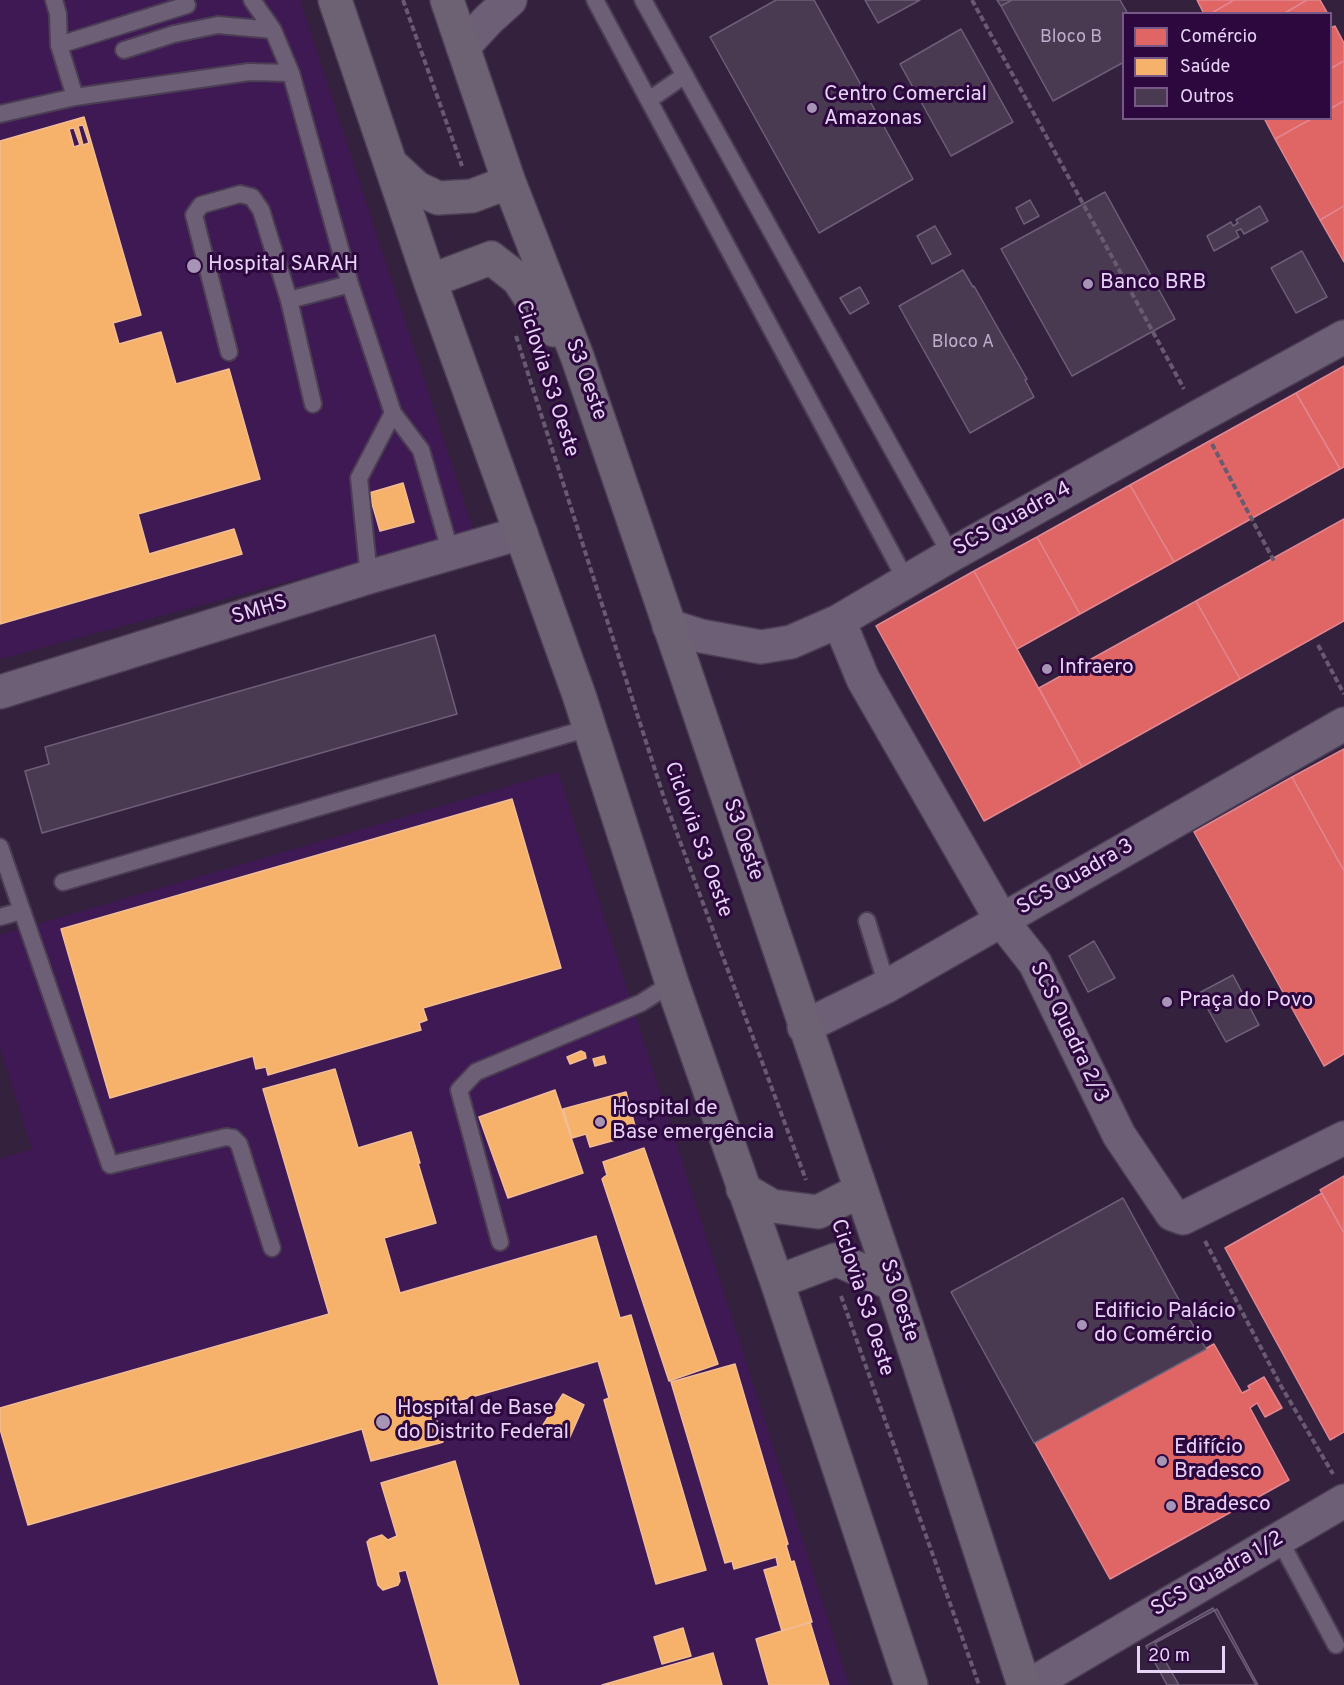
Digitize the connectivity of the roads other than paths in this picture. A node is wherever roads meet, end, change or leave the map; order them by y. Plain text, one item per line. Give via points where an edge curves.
1 (54, 0) edge
2 (252, 0) edge
3 (335, 0) edge
4 (447, 0) edge
5 (510, 0) edge
6 (595, 0) edge
7 (643, 0) edge
8 (188, 5) dead end
9 (273, 30) junction
10 (59, 45) junction
11 (463, 47) junction
12 (124, 50) dead end
13 (291, 73) junction
14 (685, 75) junction
15 (75, 97) junction
16 (649, 100) junction
17 (0, 114) edge
18 (391, 164) junction
19 (509, 182) junction
20 (430, 281) junction
21 (350, 284) junction
22 (289, 300) junction
23 (1344, 337) edge
24 (229, 352) dead end
25 (577, 356) junction
26 (313, 404) dead end
27 (393, 413) junction
28 (521, 532) junction
29 (451, 554) junction
30 (951, 555) junction
31 (369, 577) junction
32 (907, 582) junction
33 (839, 621) junction
34 (669, 626) junction
35 (0, 692) edge
36 (1344, 724) edge
37 (589, 728) junction
38 (0, 848) edge
39 (63, 882) dead end
40 (21, 911) junction
41 (0, 917) edge
42 (867, 921) dead end
43 (1002, 921) junction
44 (672, 983) junction
45 (887, 986) junction
46 (804, 1027) junction
47 (1344, 1138) edge
48 (743, 1189) junction
49 (861, 1190) junction
50 (500, 1242) dead end
51 (272, 1248) dead end
52 (777, 1282) junction
53 (893, 1284) junction
54 (1341, 1492) edge
55 (1279, 1539) junction
56 (1336, 1645) dead end
57 (911, 1685) edge
58 (1024, 1685) edge
59 (1030, 1685) edge

1 - 10 lane
2 - 9 lane
3 - 18 main road
4 - 11 main road, S3 Oeste
5 - 11 street
6 - 16 lane
7 - 14 lane
8 - 10 lane
9 - 12 lane via 218,25
9 - 13 lane
10 - 15 lane
11 - 19 main road, S3 Oeste
13 - 15 lane via 249,72
13 - 21 lane
14 - 16 lane
14 - 30 lane
15 - 17 lane
16 - 32 lane
18 - 19 main road via 417,188 438,198 472,196
18 - 20 main road
19 - 25 main road, S3 Oeste
20 - 25 main road via 491,258 518,279 544,320
20 - 28 main road
21 - 22 lane
21 - 27 lane
22 - 24 lane via 261,210 252,197 240,194 201,205 195,215
22 - 26 lane
23 - 30 street, SCS Quadra 4
25 - 34 main road, S3 Oeste
27 - 29 lane via 421,450
27 - 31 lane via 358,478
28 - 29 street, SMHS
28 - 37 main road
29 - 31 street, SMHS
30 - 32 street, SCS Quadra 4
31 - 35 street, SMHS
32 - 33 street, SCS Quadra 4
33 - 34 street, SCS Quadra 4 via 791,642 761,647
33 - 43 street, SCS Quadra 2/3 via 863,679
34 - 46 main road, S3 Oeste
36 - 43 street, SCS Quadra 3
37 - 39 lane
37 - 44 main road
38 - 40 lane
40 - 41 lane
40 - 51 lane via 110,1165 233,1138 239,1144
42 - 45 lane
43 - 45 street, SCS Quadra 3
43 - 47 street, SCS Quadra 2/3 via 1035,963 1119,1136 1172,1215 1183,1218
44 - 48 main road
44 - 50 lane via 641,1003 476,1071 459,1090
45 - 46 street, SCS Quadra 3
46 - 49 main road, S3 Oeste
48 - 49 main road via 772,1206 818,1212
48 - 52 main road
49 - 53 main road, S3 Oeste
52 - 53 main road via 829,1261 840,1261
52 - 57 main road
53 - 58 main road, S3 Oeste
54 - 55 street, SCS Quadra 1/2
55 - 56 lane
55 - 59 street, SCS Quadra 1/2

